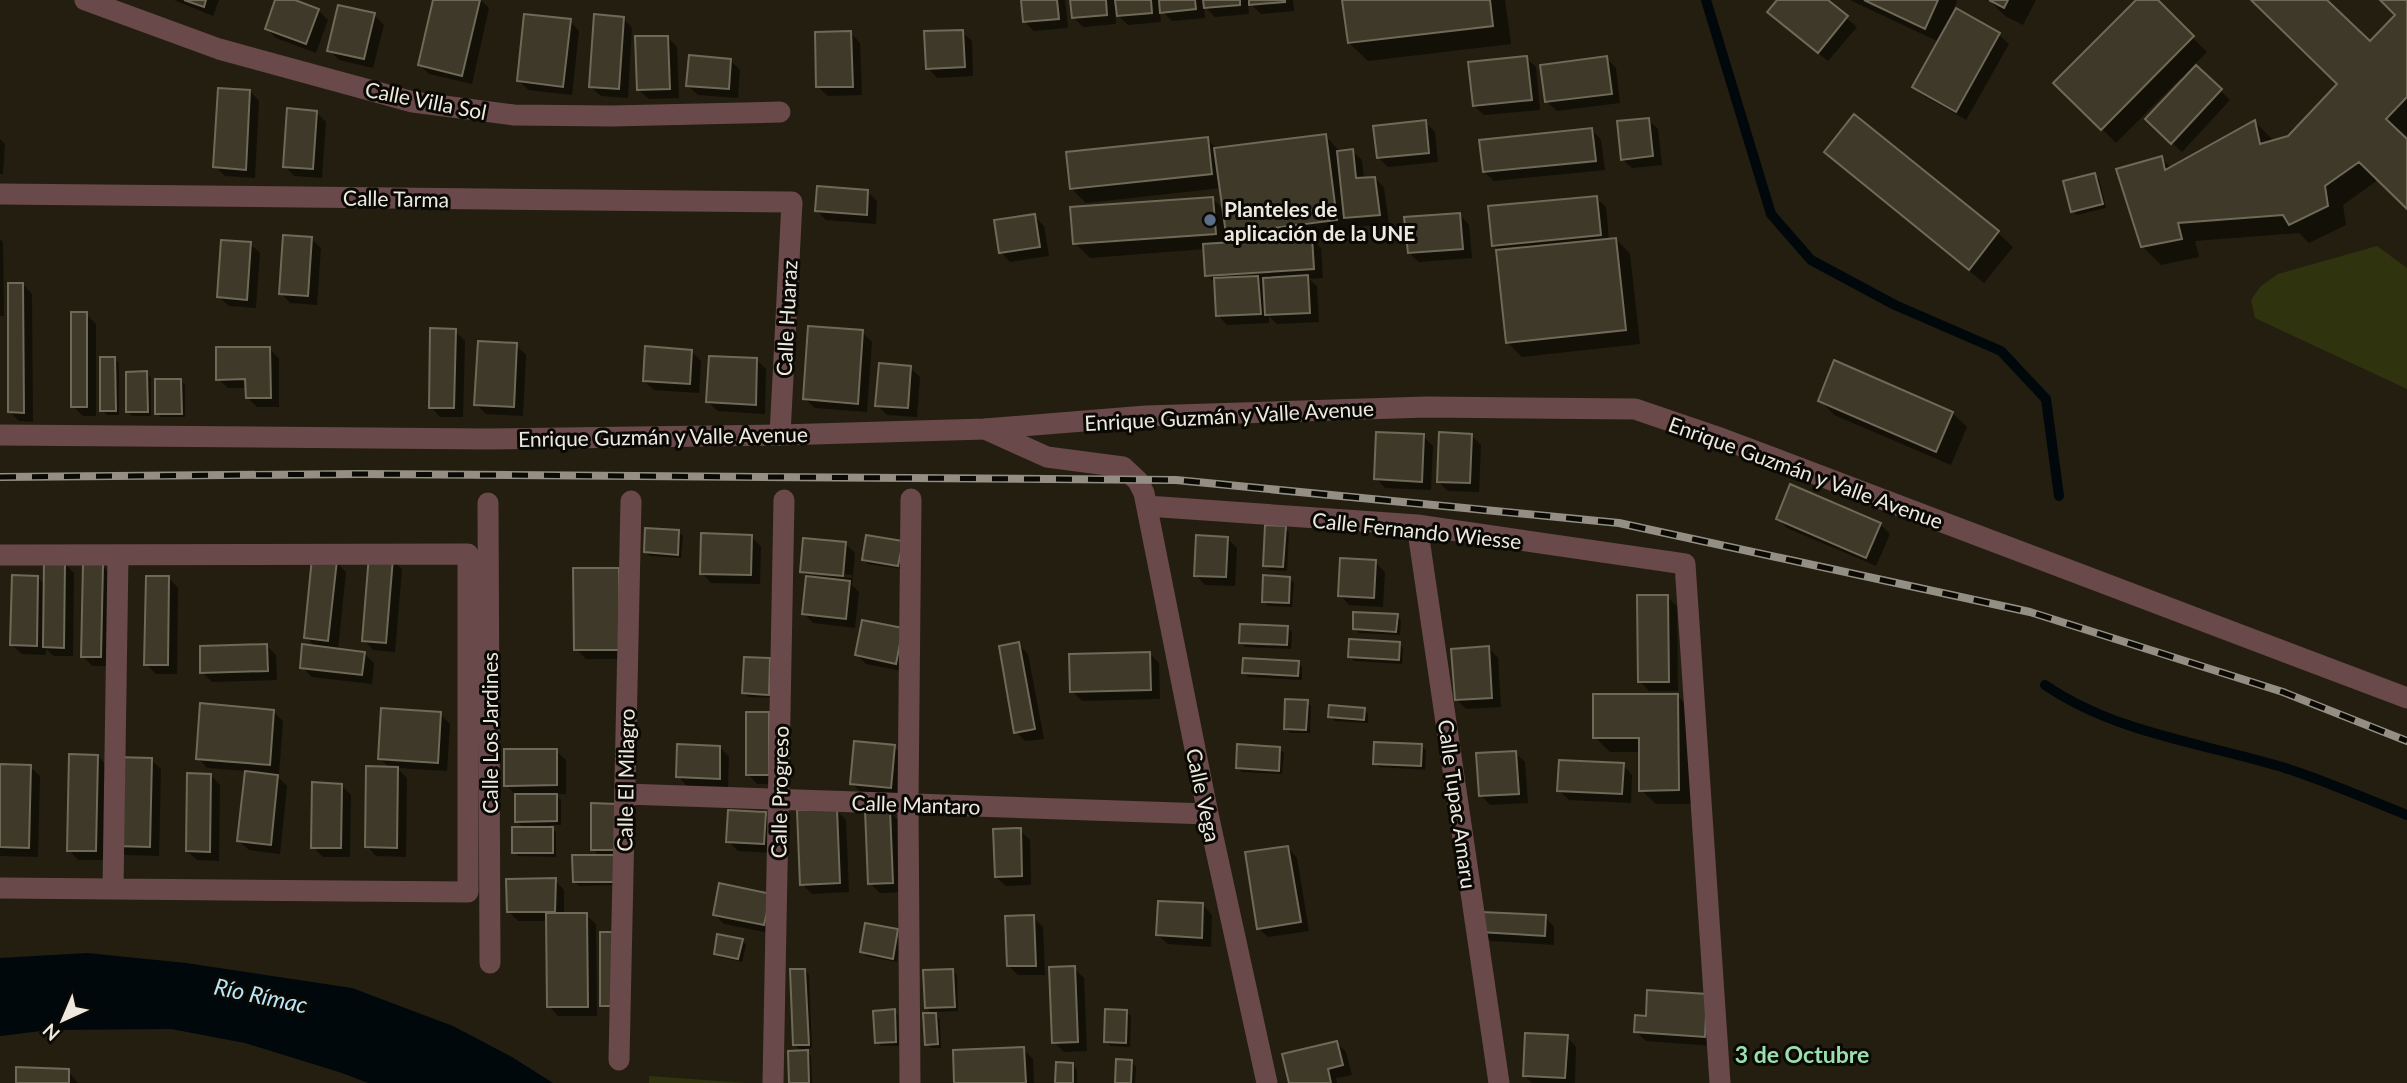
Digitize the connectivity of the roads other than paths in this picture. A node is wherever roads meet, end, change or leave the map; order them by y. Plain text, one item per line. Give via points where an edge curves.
1 (85, 0) edge
2 (780, 112) dead end
3 (0, 194) edge
4 (792, 202) joint
5 (985, 429) junction
6 (0, 435) edge
7 (780, 435) junction
8 (911, 499) dead end
9 (784, 500) dead end
10 (631, 501) dead end
11 (488, 503) dead end
12 (1147, 506) junction
13 (1417, 525) junction
14 (0, 555) edge
15 (118, 555) junction
16 (2407, 698) edge
17 (625, 793) junction
18 (779, 799) junction
19 (908, 804) junction
20 (1208, 814) junction
21 (0, 888) edge
22 (113, 889) junction
23 (490, 963) dead end
24 (619, 1060) dead end
25 (773, 1083) edge
26 (909, 1083) edge
27 (1267, 1083) edge
28 (1499, 1083) edge
29 (1720, 1083) edge

1 - 2 street, Calle Villa Sol via 219,50 413,102 514,116
3 - 4 street, Calle Tarma
4 - 7 street, Calle Huaraz
5 - 7 street, Enrique Guzmán y Valle Avenue
5 - 12 street, Calle Vega via 1047,457 1123,467 1138,481
5 - 16 street, Enrique Guzmán y Valle Avenue via 1146,416 1358,409 1635,409
6 - 7 street, Enrique Guzmán y Valle Avenue via 488,439
8 - 19 street
9 - 18 street, Calle Progreso
10 - 17 street, Calle El Milagro
11 - 23 street, Calle Los Jardines
12 - 13 street, Calle Fernando Wiesse
12 - 20 street, Calle Vega
13 - 28 street, Calle Tupac Amaru
13 - 29 street, Calle Fernando Wiesse via 1685,564
14 - 15 street
15 - 22 street
15 - 22 street via 468,555 468,892
17 - 18 street, Calle Mantaro
17 - 24 street, Calle El Milagro
18 - 19 street, Calle Mantaro
18 - 25 street, Calle Progreso
19 - 20 street, Calle Mantaro
19 - 26 street
20 - 27 street, Calle Vega
21 - 22 street

